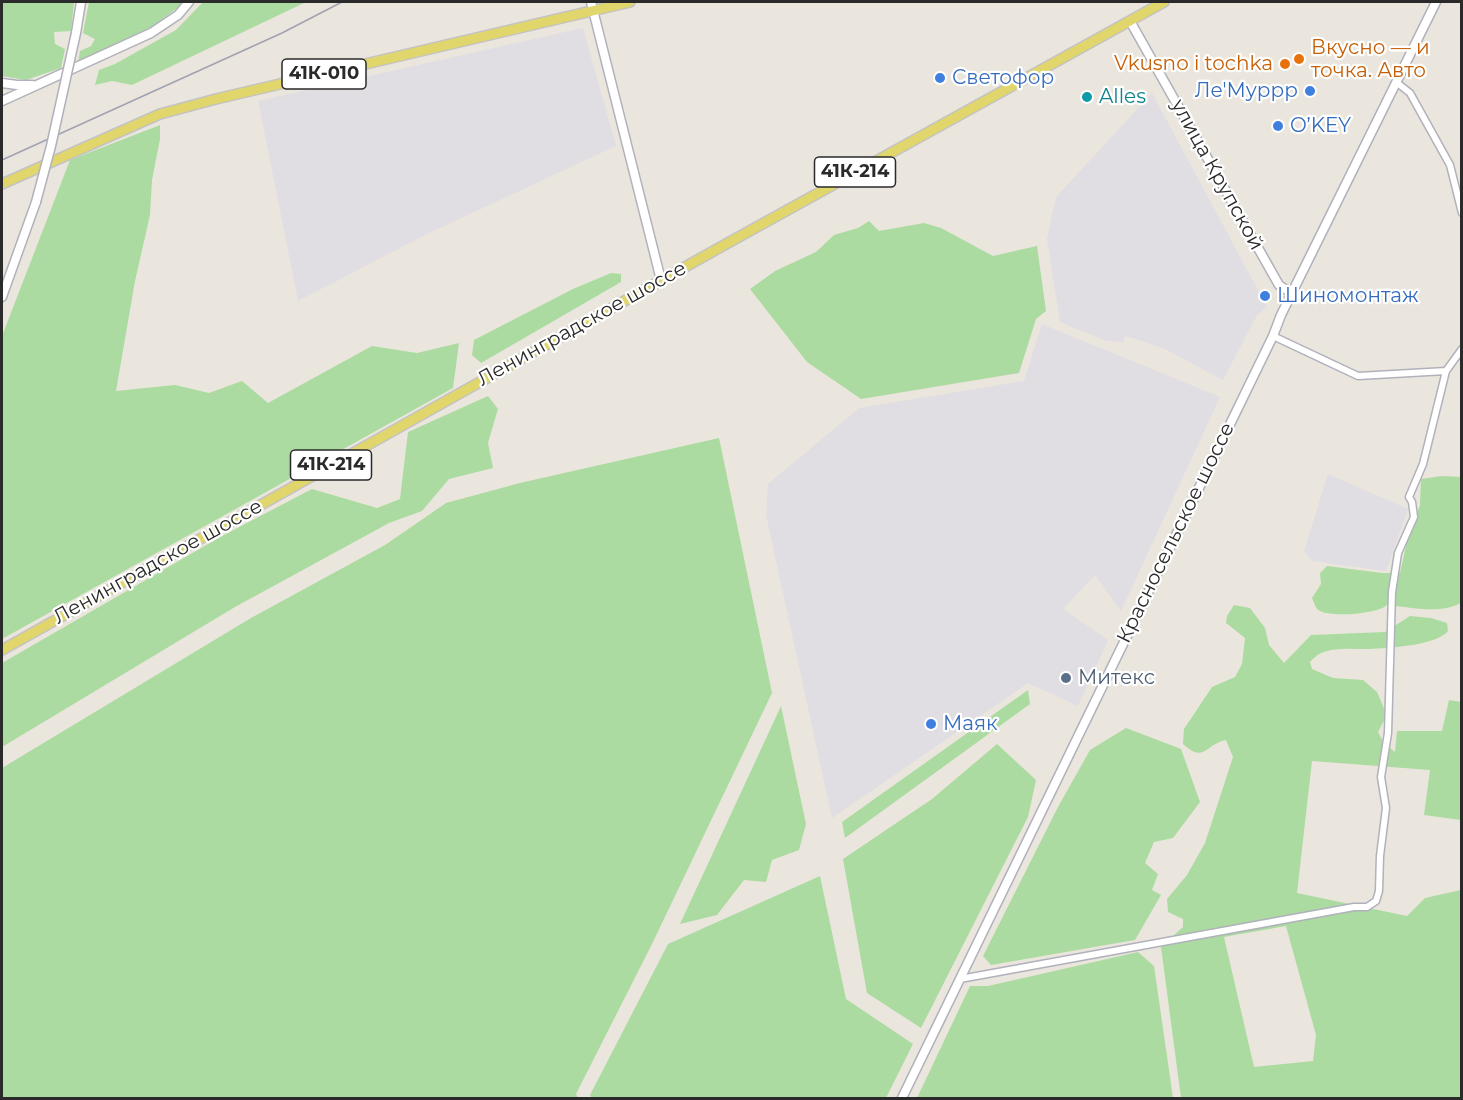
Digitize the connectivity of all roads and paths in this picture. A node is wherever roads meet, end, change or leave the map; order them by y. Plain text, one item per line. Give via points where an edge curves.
1 (81, 2) edge
2 (189, 2) edge
3 (630, 2) edge
4 (1164, 2) edge
5 (1436, 2) edge
6 (592, 6) edge
7 (1130, 21) junction
8 (1396, 82) junction
9 (2, 83) edge
10 (39, 84) junction
11 (2, 101) edge
12 (2, 184) edge
13 (1461, 213) edge
14 (661, 280) junction
15 (1292, 293) junction
16 (2, 297) edge
17 (1273, 336) junction
18 (1461, 349) edge
19 (1446, 371) junction
20 (2, 650) edge
21 (960, 979) junction
22 (902, 1098) edge

1 - 16 main road, bridge via 51,146 36,202
2 - 10 main road via 178,15 151,33
3 - 6 main road, 41К-010
4 - 7 main road, Ленинградское шоссе / 41К-214
5 - 8 main road, Красносельское шоссе
6 - 12 main road, 41К-010 via 160,114
6 - 14 main road
7 - 14 main road, Ленинградское шоссе / 41К-214
7 - 15 main road, улица Крупской via 1279,285
8 - 13 street via 1410,93 1450,165
8 - 15 main road, Красносельское шоссе
9 - 10 main road
10 - 11 main road
14 - 20 main road, Ленинградское шоссе / 41К-214
15 - 17 main road, Красносельское шоссе
17 - 19 street via 1358,376
17 - 21 main road, Красносельское шоссе
18 - 19 street
19 - 21 street via 1423,464 1409,497 1414,517 1398,553 1392,592 1389,733 1381,777 1386,808 1376,901 1367,907
21 - 22 main road, Красносельское шоссе

